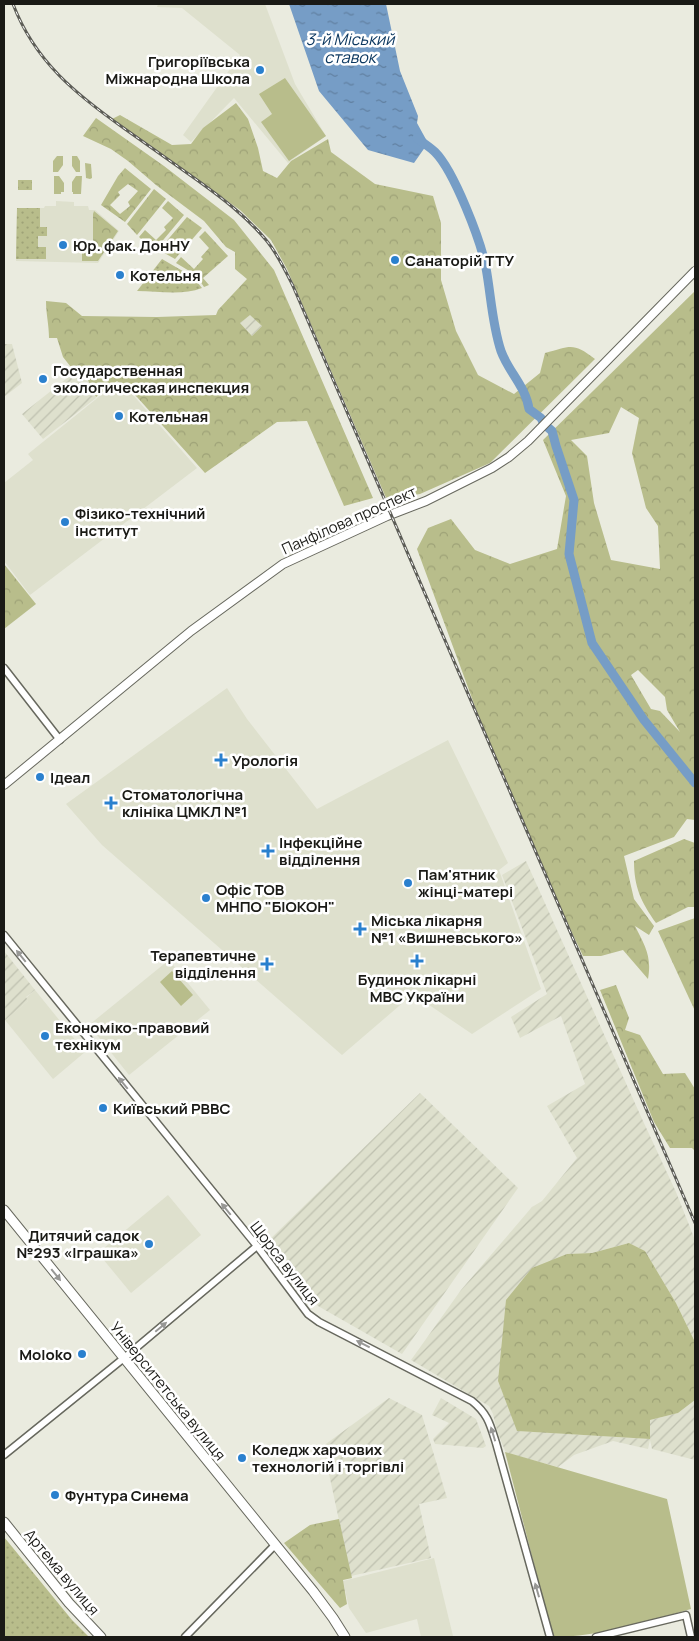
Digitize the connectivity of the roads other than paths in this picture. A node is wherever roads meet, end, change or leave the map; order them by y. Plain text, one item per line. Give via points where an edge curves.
1 (695, 271) edge
2 (4, 668) edge
3 (60, 740) junction
4 (4, 785) edge
5 (4, 935) edge
6 (4, 1210) edge
7 (257, 1246) junction
8 (124, 1358) junction
9 (4, 1454) edge
10 (4, 1522) edge
11 (275, 1545) junction
12 (101, 1637) edge
13 (185, 1637) edge
14 (345, 1637) edge
15 (550, 1637) edge
16 (596, 1637) edge
17 (691, 1637) edge

1 - 3 main road, Панфілова проспект via 509,458 426,500 283,564 191,631
2 - 3 street
3 - 4 main road, Панфілова проспект
7 -> 5 street, Щорса вулиця
6 -> 8 main road, Університетська вулиця
8 -> 7 street
15 -> 7 street, Щорса вулиця via 496,1443 482,1409 308,1314
8 - 9 street
8 - 11 main road, Університетська вулиця
10 - 12 main road, Артема вулиця via 69,1603
11 - 13 street
11 - 14 main road, Університетська вулиця
16 - 17 street via 686,1615

